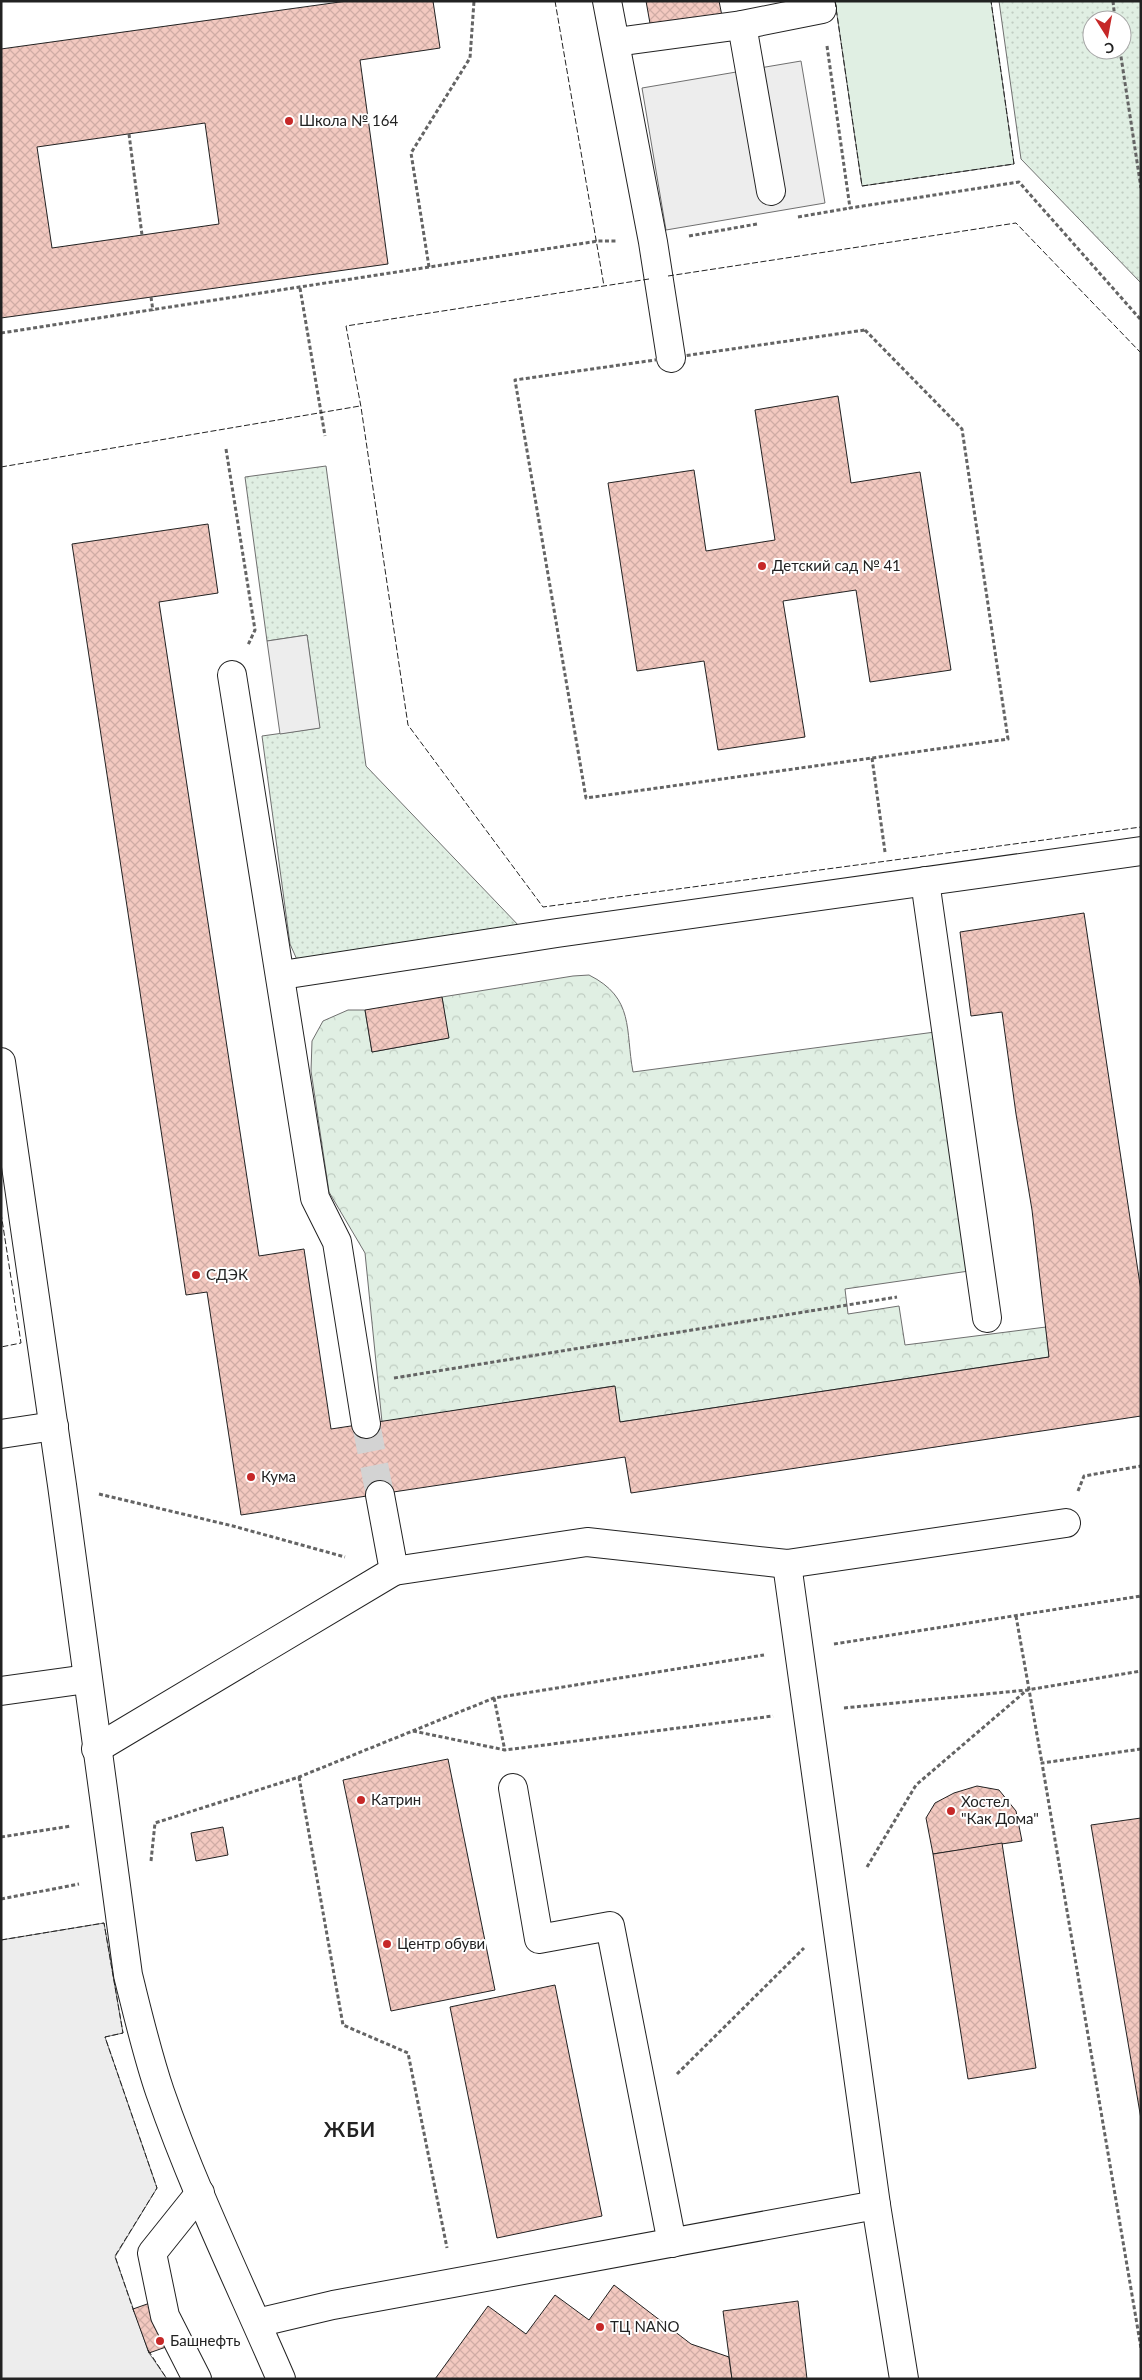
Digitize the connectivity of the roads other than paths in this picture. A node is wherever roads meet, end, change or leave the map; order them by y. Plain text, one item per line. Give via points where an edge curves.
1 (607, 1) edge
2 (821, 5) edge
3 (742, 25) junction
4 (616, 42) junction
5 (771, 191) dead end
6 (671, 358) road end
7 (232, 675) road end
8 (1141, 851) edge
9 (925, 881) junction
10 (282, 976) junction
11 (1, 1062) edge
12 (987, 1318) dead end
13 (366, 1424) tunnel mouth
14 (54, 1426) junction
15 (1, 1434) edge
16 (380, 1495) tunnel mouth
17 (1066, 1523) road end
18 (787, 1564) junction
19 (394, 1571) junction
20 (87, 1679) junction
21 (1, 1691) edge
22 (96, 1749) junction
23 (513, 1788) road end
24 (200, 2193) junction
25 (876, 2205) junction
26 (672, 2243) junction
27 (257, 2323) junction
28 (197, 2379) edge
29 (281, 2379) edge
30 (904, 2379) edge

1 - 4 lane
2 - 3 lane
3 - 4 lane
3 - 5 lane
4 - 6 lane
7 - 10 lane
8 - 9 lane
9 - 10 lane
9 - 12 lane
10 - 13 lane via 315,1198 336,1242
11 - 14 lane
14 - 15 lane
14 - 20 lane
16 - 19 lane
17 - 18 lane
18 - 19 lane via 587,1542
18 - 25 lane
19 - 22 lane
20 - 21 lane
20 - 22 lane
22 - 24 lane via 128,1976 160,2093
23 - 26 lane via 538,1939 610,1926
24 - 27 lane
24 - 28 lane via 152,2254 165,2316
25 - 26 lane
25 - 30 lane
26 - 27 lane via 333,2305
27 - 29 lane

